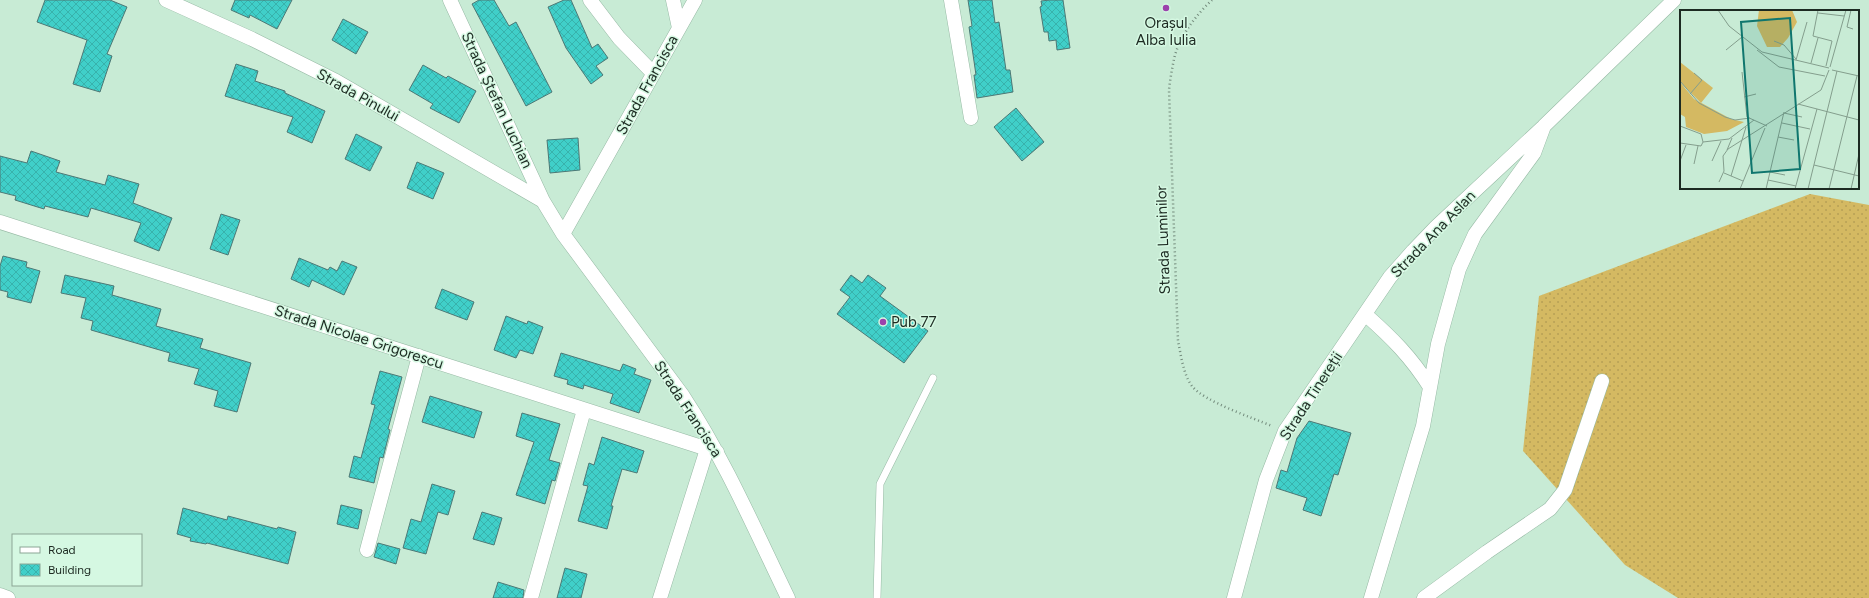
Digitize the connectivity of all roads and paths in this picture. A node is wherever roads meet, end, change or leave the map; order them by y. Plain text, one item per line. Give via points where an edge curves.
1 (166, 0) edge
2 (450, 0) edge
3 (590, 0) edge
4 (673, 0) edge
5 (695, 0) edge
6 (951, 0) edge
7 (1212, 0) edge
8 (1674, 0) edge
9 (679, 28) junction
10 (653, 73) junction
11 (970, 118) dead end
12 (1544, 126) junction
13 (543, 201) junction
14 (0, 222) edge
15 (563, 234) junction
16 (1366, 315) junction
17 (419, 356) junction
18 (933, 378) dead end
19 (1602, 381) dead end
20 (1430, 387) junction
21 (584, 410) junction
22 (1286, 432) junction
23 (712, 451) junction
24 (367, 550) dead end
25 (0, 595) edge
26 (8, 598) edge
27 (531, 598) edge
28 (660, 598) edge
29 (788, 598) edge
30 (877, 598) edge
31 (1234, 598) edge
32 (1371, 598) edge
33 (1424, 598) edge

1 - 13 street, Strada Pinului via 336,81
2 - 13 street, Strada Ștefan Luchian
3 - 10 street via 619,38
4 - 9 street
5 - 9 street, Strada Francisca
6 - 11 street
7 - 22 path, Strada Luminilor via 1196,16 1184,36 1174,58 1169,90 1178,341 1185,372 1192,386 1210,400
8 - 12 street, Strada Ana Aslan
9 - 10 street, Strada Francisca
10 - 15 street, Strada Francisca
12 - 16 street, Strada Ana Aslan via 1413,251 1390,277
12 - 20 street, Strada Ana Aslan via 1534,152 1475,234 1459,269 1438,344
13 - 15 street, Strada Francisca
14 - 17 street, Strada Nicolae Grigorescu
15 - 23 street, Strada Francisca via 683,396
16 - 20 street via 1408,355
16 - 22 street, Strada Tinereții
17 - 21 street, Strada Nicolae Grigorescu
17 - 24 street
18 - 30 lane via 880,484
19 - 33 street via 1565,490 1550,509
20 - 32 street, Strada Ana Aslan via 1423,426
21 - 23 street, Strada Nicolae Grigorescu
21 - 27 street
22 - 31 street, Strada Tinereții via 1266,480
23 - 28 street
23 - 29 street, Strada Francisca
25 - 26 street

